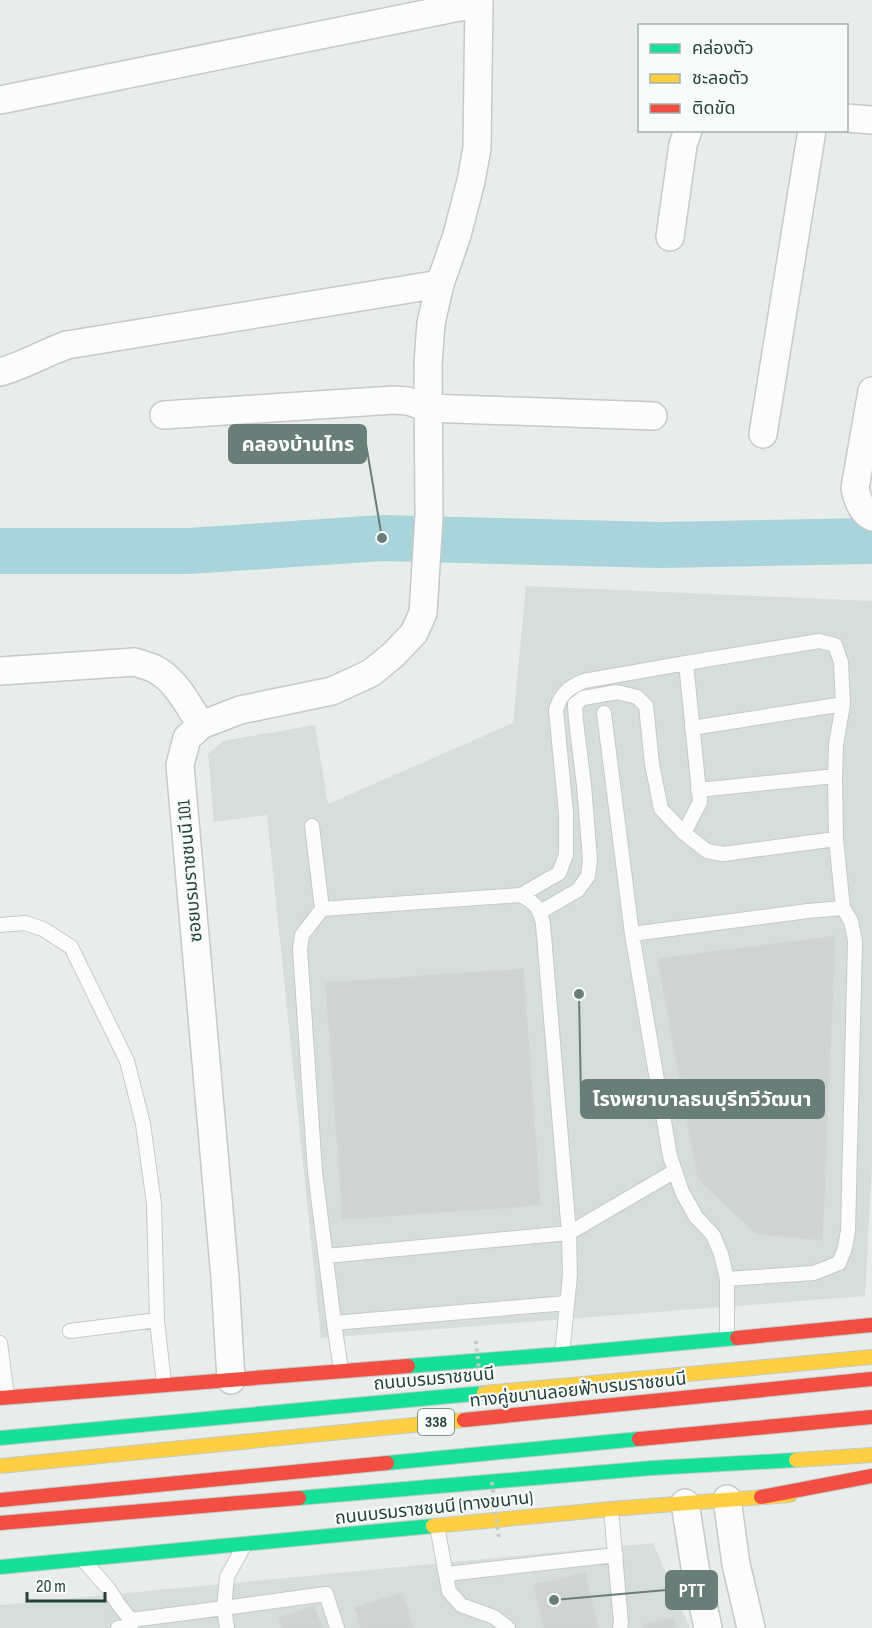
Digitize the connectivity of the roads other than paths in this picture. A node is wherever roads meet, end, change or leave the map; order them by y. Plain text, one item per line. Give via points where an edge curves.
1 (479, 2) edge
2 (0, 100) edge
3 (848, 118) edge
4 (872, 120) edge
5 (687, 132) edge
6 (812, 132) edge
7 (670, 237) dead end
8 (440, 284) junction
9 (0, 372) edge
10 (872, 390) edge
11 (429, 408) junction
12 (164, 415) dead end
13 (653, 416) dead end
14 (763, 434) dead end
15 (872, 517) edge
16 (686, 663) junction
17 (0, 671) edge
18 (843, 704) junction
19 (604, 713) dead end
20 (201, 725) junction
21 (692, 728) junction
22 (835, 776) junction
23 (698, 790) junction
24 (312, 826) dead end
25 (684, 833) junction
26 (836, 839) junction
27 (521, 895) junction
28 (843, 908) junction
29 (322, 909) junction
30 (540, 912) junction
31 (0, 925) edge
32 (632, 934) junction
33 (675, 1171) junction
34 (569, 1233) junction
35 (326, 1256) junction
36 (727, 1279) junction
37 (567, 1303) junction
38 (157, 1320) junction
39 (334, 1323) junction
40 (872, 1325) edge
41 (70, 1331) dead end
42 (727, 1339) junction
43 (0, 1343) edge
44 (562, 1354) junction
45 (872, 1357) edge
46 (341, 1370) junction
47 (872, 1379) edge
48 (231, 1380) junction
49 (164, 1384) junction
50 (3, 1397) edge
51 (872, 1417) edge
52 (0, 1438) edge
53 (872, 1455) edge
54 (0, 1466) edge
55 (872, 1476) edge
56 (861, 1492) dead end
57 (761, 1497) junction
58 (727, 1499) junction
59 (0, 1500) edge
60 (685, 1503) junction
61 (611, 1509) junction
62 (0, 1523) edge
63 (437, 1526) junction
64 (245, 1544) junction
65 (616, 1555) junction
66 (82, 1559) junction
67 (0, 1567) edge
68 (446, 1574) junction
69 (224, 1608) junction
70 (128, 1626) edge
71 (226, 1628) edge
72 (337, 1628) edge
73 (508, 1628) edge
74 (620, 1628) edge
75 (708, 1628) edge
76 (751, 1628) edge

1 - 2 street
1 - 8 street via 477,148 457,235
3 - 4 street
5 - 7 street
6 - 14 street
8 - 9 street via 67,345
8 - 11 street via 429,343
10 - 15 street via 855,488 858,500
11 - 12 street via 408,401 371,400
11 - 13 street
11 - 20 street via 429,516 423,613 414,633 371,673 332,692 240,710
16 - 18 lane via 819,641 835,645 841,662
16 - 21 lane
16 - 27 lane via 584,681 569,688 559,700 556,710 566,855 559,873
17 - 20 street via 135,662 154,668 171,681
18 - 21 lane
18 - 22 lane
19 - 32 lane
20 - 48 street, ซอยบรมราชชนนี 101 via 187,738 180,765
21 - 23 lane
22 - 23 lane
22 - 26 lane
23 - 25 lane via 700,802
24 - 29 lane
25 - 26 lane via 706,851 723,854
25 - 30 lane via 661,809 646,706 637,697 617,692 583,698 575,704 590,850 588,876 578,890
26 - 28 lane
27 - 29 lane
27 - 30 lane via 535,903
28 - 32 lane
28 - 36 lane via 851,921 855,941 845,1248 839,1263 814,1273
29 - 35 lane via 302,935 300,949 315,1172
30 - 34 lane
31 - 38 lane via 25,923 43,929 71,947 127,1061 143,1124 154,1204
32 - 33 lane
33 - 34 lane
33 - 36 lane via 682,1192 712,1235
34 - 35 lane
34 - 37 lane
35 - 39 lane
36 - 42 lane
37 - 39 lane
37 - 44 lane
38 - 41 lane
38 - 49 lane
39 - 46 lane
40 - 42 main road
42 - 44 main road
43 - 50 lane
44 - 46 main road
45 - 52 main road, ถนนบรมราชชนนี / 338
46 - 48 main road
47 - 54 main road, ทางคู่ขนานลอยฟ้าบรมราชชนนี / 338, bridge
48 - 49 main road
49 - 50 main road
51 - 59 main road, 338, bridge
53 - 62 main road via 640,1468
55 - 57 main road
56 - 57 main road, ถนนบรมราชชนนี (ทางขนาน)
57 - 58 main road, ถนนบรมราชชนนี (ทางขนาน)
58 - 60 main road, ถนนบรมราชชนนี (ทางขนาน)
58 - 76 street via 736,1564
60 - 61 main road, ถนนบรมราชชนนี (ทางขนาน)
60 - 75 street
61 - 63 main road, ถนนบรมราชชนนี (ทางขนาน)
61 - 65 lane
63 - 64 main road, ถนนบรมราชชนนี (ทางขนาน)
63 - 68 lane
64 - 66 main road, ถนนบรมราชชนนี (ทางขนาน)
64 - 69 lane via 227,1577
65 - 68 lane
65 - 74 lane
66 - 67 main road, ถนนบรมราชชนนี (ทางขนาน)
66 - 70 lane via 108,1588
68 - 73 lane via 449,1591 461,1605 494,1617
69 - 70 lane
69 - 71 lane
69 - 72 lane via 326,1594

